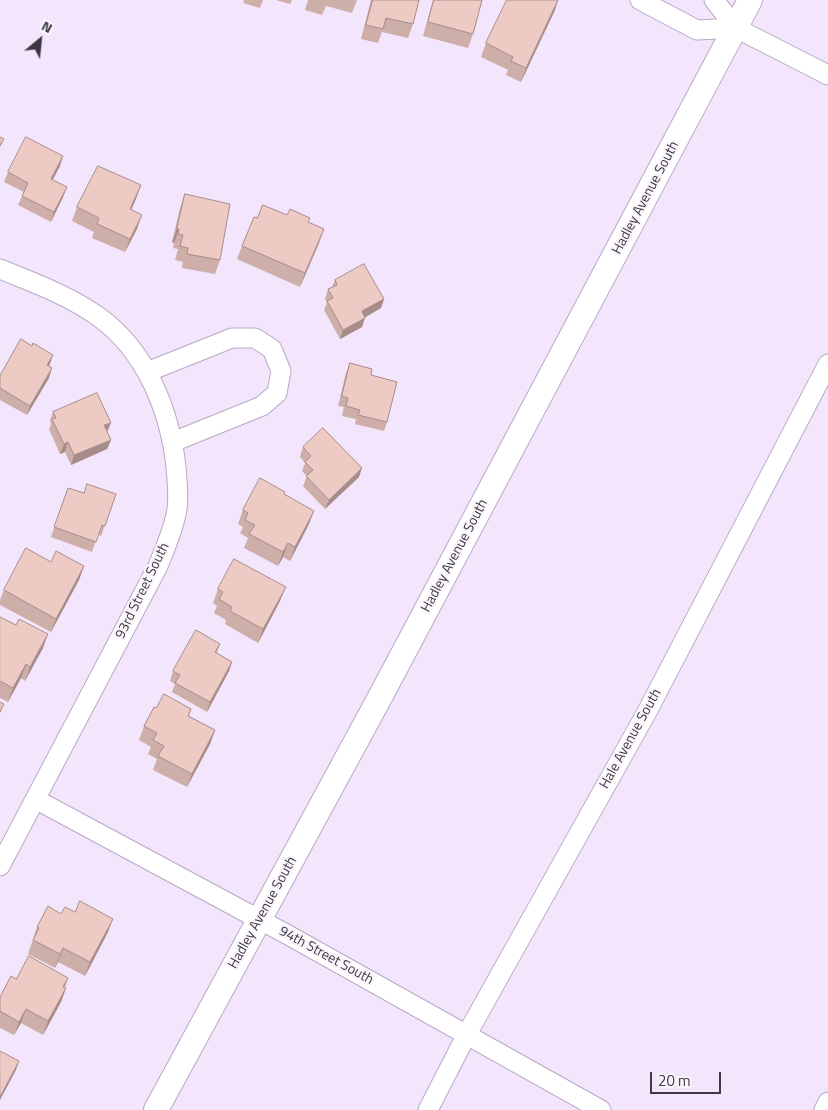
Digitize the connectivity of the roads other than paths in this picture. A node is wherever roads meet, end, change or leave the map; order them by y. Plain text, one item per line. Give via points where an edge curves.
1 (640, 0) edge
2 (714, 0) edge
3 (750, 0) edge
4 (736, 28) junction
5 (828, 75) edge
6 (0, 270) edge
7 (828, 364) edge
8 (147, 372) junction
9 (173, 442) junction
10 (35, 799) junction
11 (0, 866) edge
12 (259, 920) junction
13 (467, 1034) junction
14 (828, 1102) edge
15 (156, 1110) edge
16 (428, 1110) edge
17 (601, 1110) edge
18 (824, 1110) edge

1 - 4 street via 697,30
2 - 4 street
3 - 4 street, Hadley Avenue South
4 - 5 street
4 - 12 street, Hadley Avenue South
6 - 8 street, 93rd Street South via 79,303 114,329
7 - 13 street, Hale Avenue South via 648,710
8 - 9 street, 93rd Street South via 162,404
8 - 9 street via 232,338 255,338 272,349 281,371 277,393 262,406
9 - 10 street, 93rd Street South via 178,484 177,508 170,536 141,600
10 - 11 street
10 - 12 street, 94th Street South
12 - 13 street, 94th Street South
12 - 15 street, Hadley Avenue South
13 - 16 street, Hale Avenue South
13 - 17 street, 94th Street South
14 - 18 street

